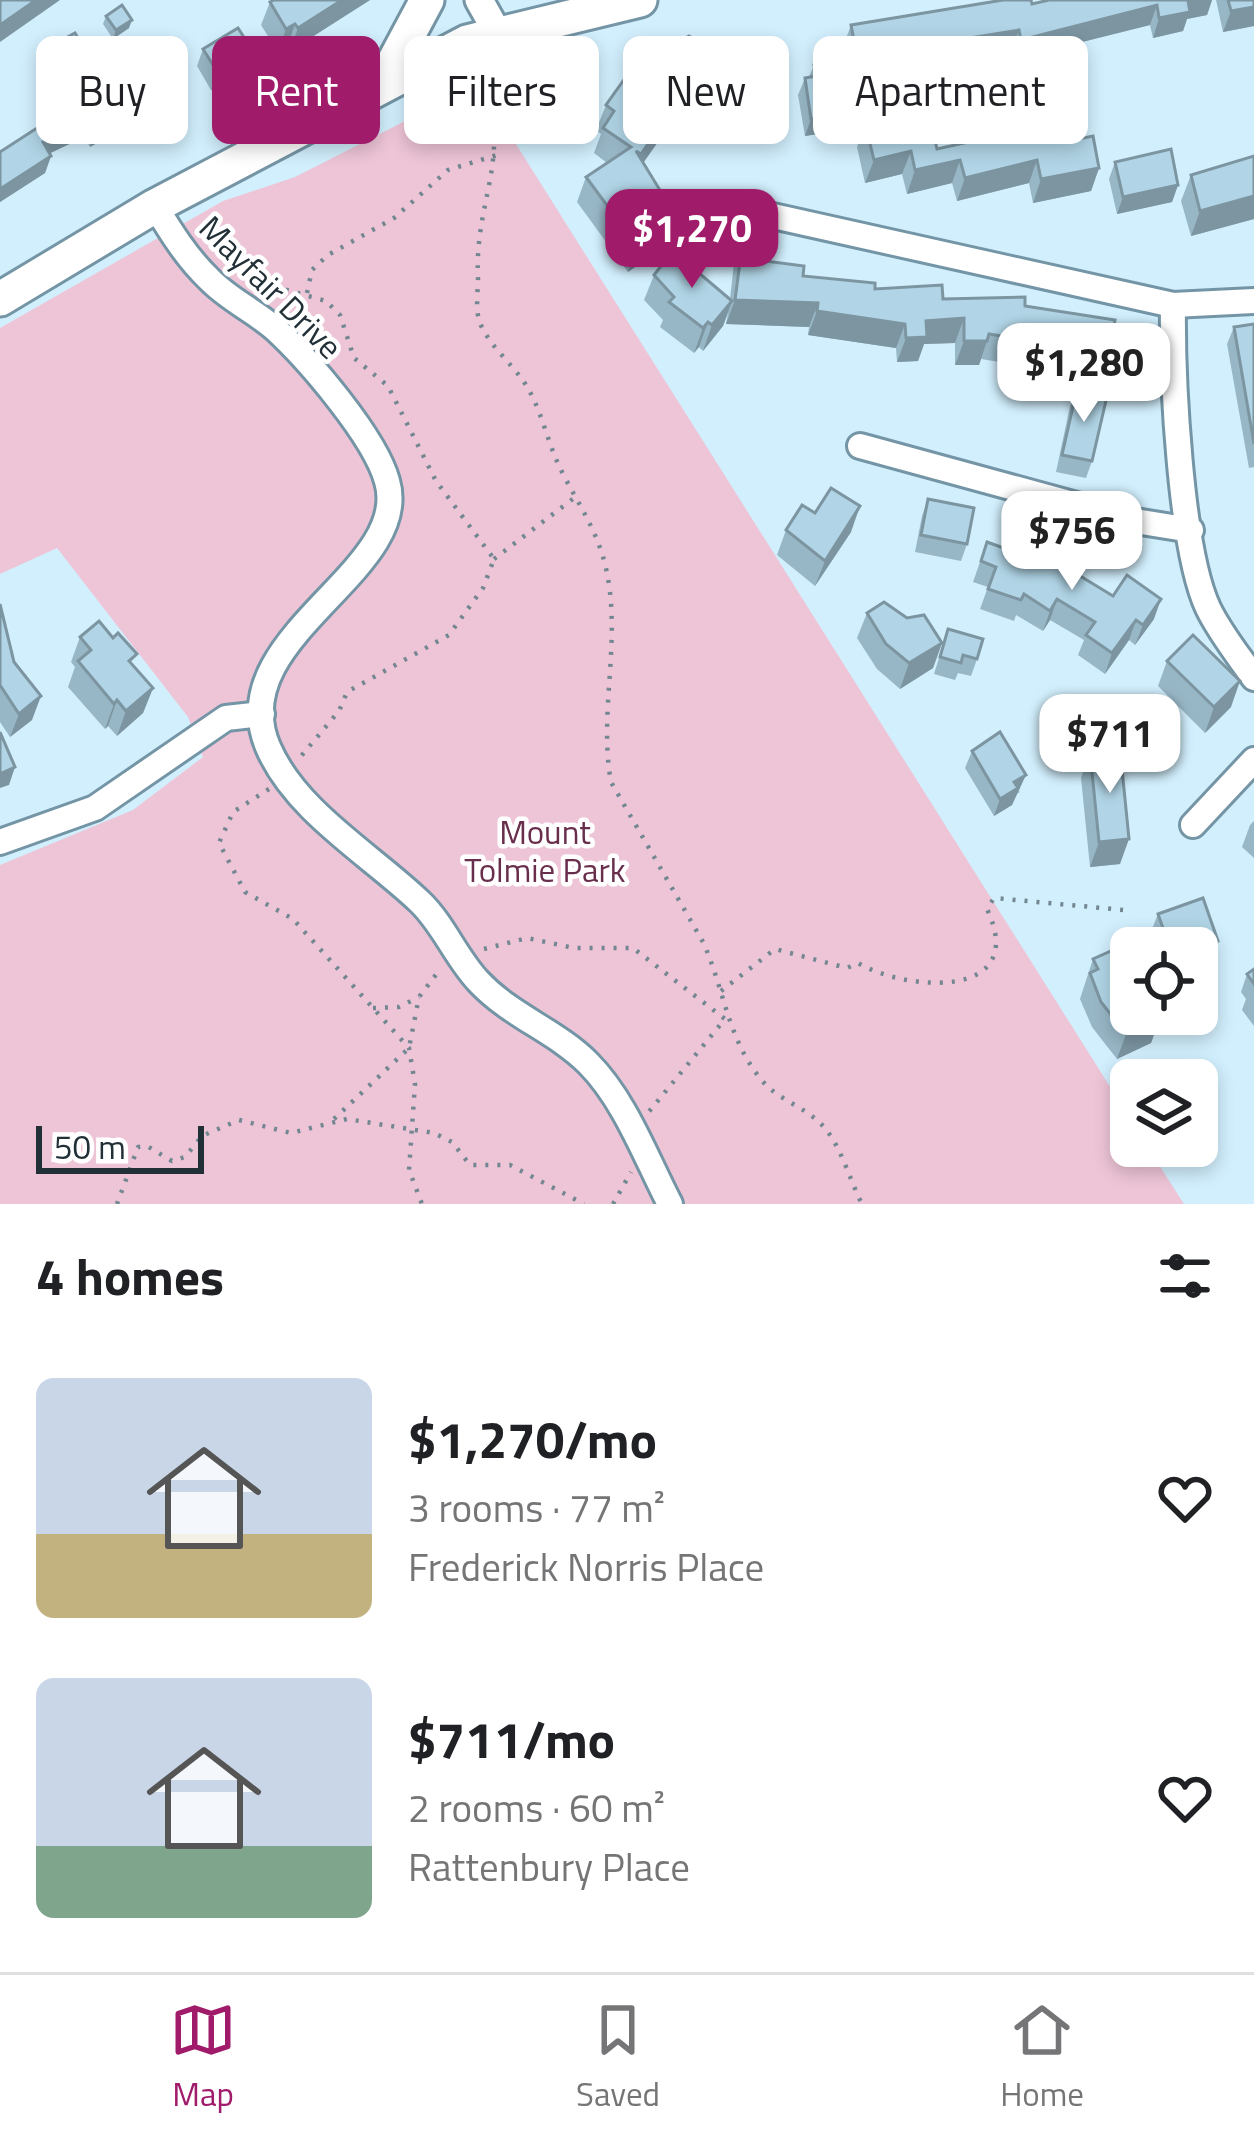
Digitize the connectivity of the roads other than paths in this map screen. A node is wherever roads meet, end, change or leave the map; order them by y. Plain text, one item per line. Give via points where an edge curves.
1 (427, 0) edge
2 (478, 0) edge
3 (640, 0) edge
4 (482, 36) edge
5 (486, 36) edge
6 (404, 74) edge
7 (382, 84) junction
8 (728, 206) dead end
9 (163, 220) junction
10 (0, 299) edge
11 (1254, 301) edge
12 (1174, 305) junction
13 (860, 446) dead end
14 (1191, 530) junction
15 (1254, 678) edge
16 (262, 714) junction
17 (1254, 760) edge
18 (1193, 825) dead end
19 (0, 842) edge
20 (670, 1204) edge

1 - 7 main road
2 - 4 street
3 - 5 main road
6 - 7 main road
7 - 9 main road
8 - 12 street
9 - 10 main road
9 - 16 street, Mayfair Drive via 208,278 274,328 353,423 388,482 385,526 296,632 272,672
11 - 12 street
12 - 14 street
13 - 14 street
14 - 15 street via 1208,608
16 - 19 street via 226,718 95,808
16 - 20 street via 266,743 284,773 423,905 477,981 589,1064
17 - 18 street

